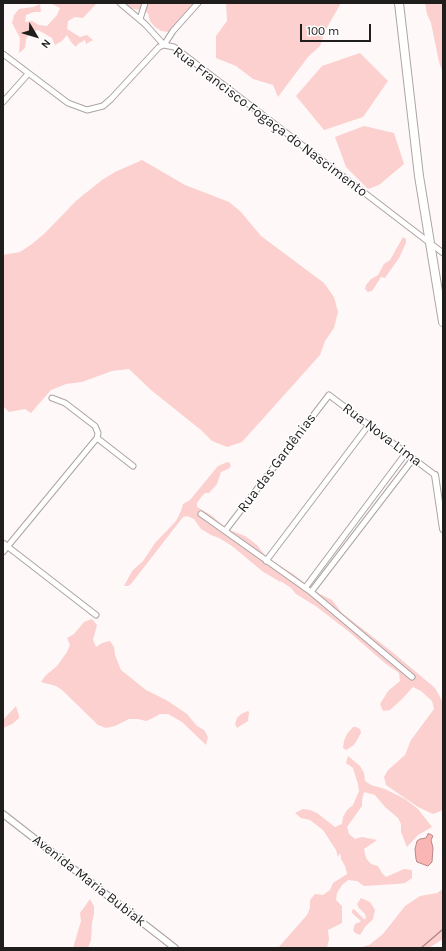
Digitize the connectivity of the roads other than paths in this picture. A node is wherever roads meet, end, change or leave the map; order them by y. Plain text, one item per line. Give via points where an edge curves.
1 (120, 3) edge
2 (145, 3) edge
3 (198, 3) edge
4 (399, 3) edge
5 (140, 19) junction
6 (164, 45) junction
7 (3, 54) edge
8 (28, 74) junction
9 (3, 102) edge
10 (430, 244) junction
11 (443, 253) edge
12 (443, 322) edge
13 (329, 396) joint
14 (52, 398) dead end
15 (368, 426) junction
16 (97, 438) junction
17 (406, 453) junction
18 (413, 459) junction
19 (133, 466) dead end
20 (435, 475) joint
21 (201, 514) dead end
22 (443, 529) edge
23 (226, 531) junction
24 (5, 544) edge
25 (3, 552) edge
26 (266, 561) junction
27 (305, 588) junction
28 (311, 592) junction
29 (96, 615) dead end
30 (412, 677) dead end
31 (3, 814) edge
32 (175, 948) edge

1 - 5 street
2 - 5 street
3 - 6 street
4 - 10 highway
5 - 6 street
6 - 8 street, Rua Francisco Fogaça do Nascimento via 153,53 111,99 94,109 87,110 68,103
6 - 10 street, Rua Francisco Fogaça do Nascimento via 174,47
7 - 8 street, Rua Francisco Fogaça do Nascimento
8 - 9 street
10 - 11 street, Rua Francisco Fogaça do Nascimento
10 - 12 highway
13 - 15 street, Rua Nova Lima
13 - 23 street, Rua das Gardênias
14 - 16 street via 65,403 95,426
15 - 17 street, Rua Nova Lima
15 - 26 street
16 - 19 street
16 - 24 street
17 - 18 street, Rua Nova Lima
17 - 27 street
18 - 20 street, Rua Nova Lima
18 - 28 street
20 - 22 street
21 - 23 street
23 - 26 street
24 - 25 street
24 - 29 street
26 - 27 street
27 - 28 street
28 - 30 street
31 - 32 street, Avenida Maria Bubiak

